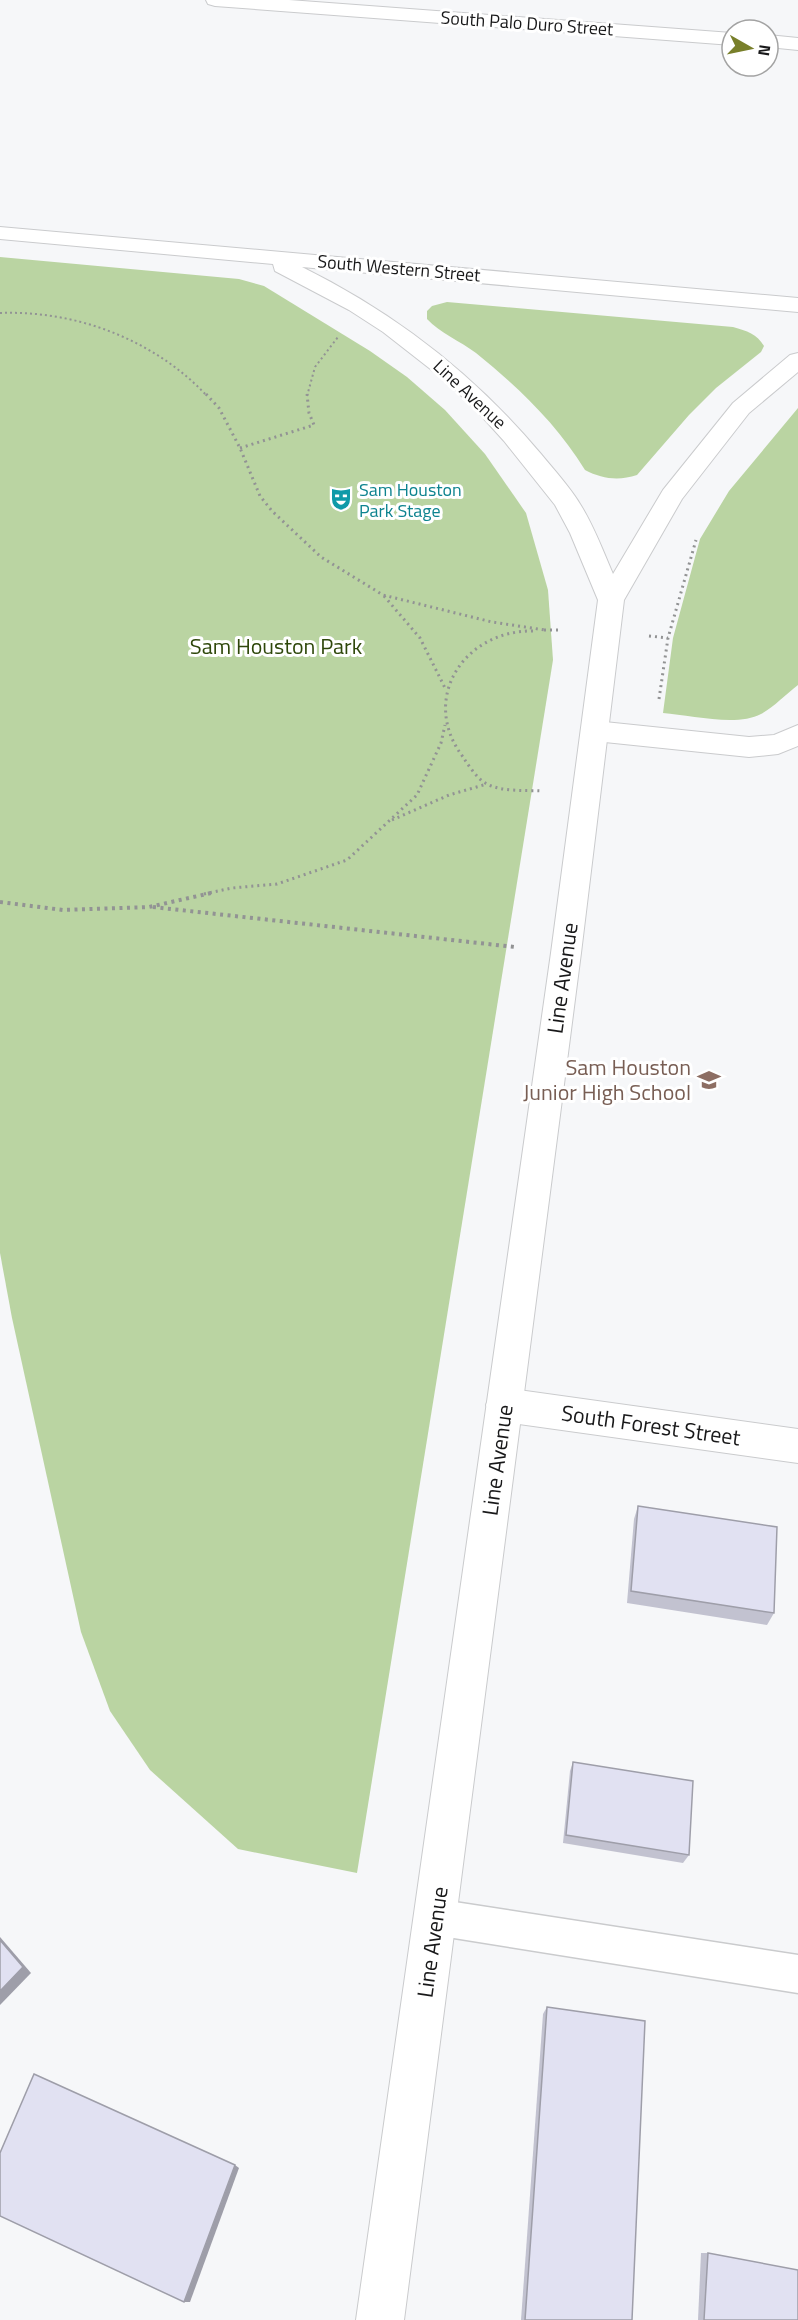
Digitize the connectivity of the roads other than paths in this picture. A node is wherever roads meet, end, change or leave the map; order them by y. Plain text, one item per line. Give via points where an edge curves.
1 (215, 0) edge
2 (720, 38) edge
3 (780, 43) edge
4 (798, 44) edge
5 (0, 233) edge
6 (261, 256) junction
7 (798, 305) edge
8 (798, 360) edge
9 (611, 600) junction
10 (595, 731) junction
11 (798, 735) edge
12 (504, 1405) junction
13 (798, 1446) edge
14 (435, 1917) junction
15 (798, 1974) edge
16 (380, 2320) edge

1 - 2 main road, South Palo Duro Street
3 - 4 main road
5 - 6 main road, South Western Street
6 - 7 main road, South Western Street
6 - 9 main road, Line Avenue via 365,308 402,332 465,386 517,439 572,510
8 - 9 main road, Line Avenue via 741,408 672,496
9 - 10 main road, Line Avenue
10 - 11 main road via 749,747 778,744
10 - 12 main road, Line Avenue
12 - 13 main road, South Forest Street
12 - 14 main road, Line Avenue
14 - 15 lane
14 - 16 main road, Line Avenue

